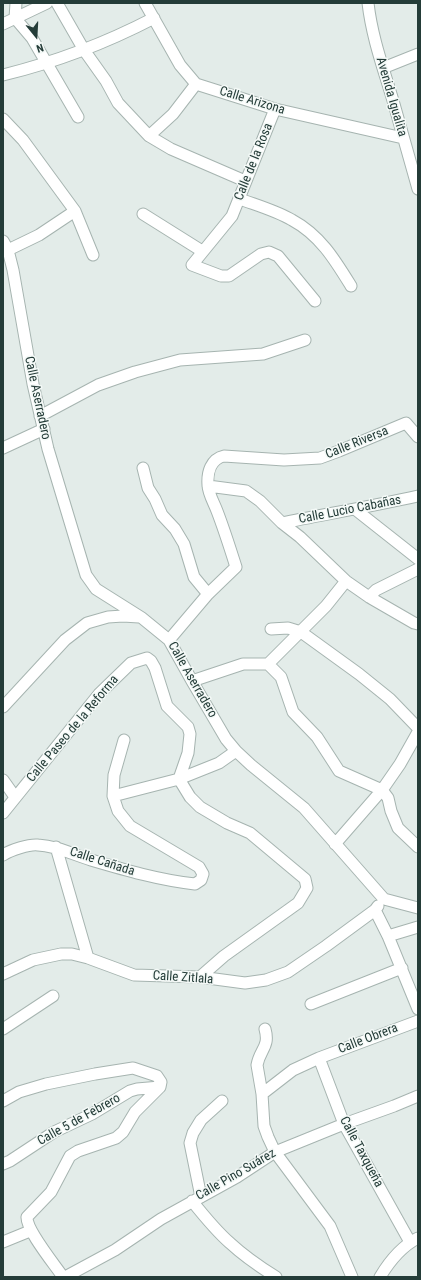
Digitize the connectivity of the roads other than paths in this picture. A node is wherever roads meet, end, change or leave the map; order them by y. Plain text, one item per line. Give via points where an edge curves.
1 (16, 3) edge
2 (47, 3) edge
3 (57, 3) edge
4 (144, 3) edge
5 (368, 3) edge
6 (16, 18) junction
7 (154, 18) junction
8 (3, 24) edge
9 (84, 50) junction
10 (418, 54) edge
11 (47, 63) junction
12 (383, 68) junction
13 (3, 75) edge
14 (196, 84) junction
15 (275, 109) junction
16 (78, 117) dead end
17 (3, 119) edge
18 (149, 136) junction
19 (403, 138) junction
20 (245, 181) junction
21 (418, 189) edge
22 (240, 199) junction
23 (75, 211) junction
24 (143, 214) dead end
25 (6, 246) edge
26 (202, 251) junction
27 (94, 255) dead end
28 (351, 286) dead end
29 (316, 301) dead end
30 (305, 340) dead end
31 (40, 416) junction
32 (44, 429) junction
33 (418, 437) edge
34 (3, 448) edge
35 (142, 468) dead end
36 (208, 486) junction
37 (418, 496) edge
38 (356, 510) junction
39 (282, 523) junction
40 (418, 558) edge
41 (418, 570) edge
42 (346, 581) junction
43 (208, 594) junction
44 (369, 597) junction
45 (142, 618) junction
46 (418, 624) edge
47 (272, 629) dead end
48 (300, 632) junction
49 (169, 640) junction
50 (268, 664) junction
51 (192, 682) junction
52 (3, 707) edge
53 (418, 728) edge
54 (418, 732) edge
55 (124, 740) dead end
56 (236, 751) junction
57 (179, 779) junction
58 (3, 780) edge
59 (382, 790) junction
60 (113, 796) junction
61 (15, 797) junction
62 (3, 813) edge
63 (335, 844) junction
64 (56, 847) junction
65 (418, 847) edge
66 (3, 855) edge
67 (384, 899) junction
68 (418, 908) edge
69 (375, 910) junction
70 (418, 927) edge
71 (388, 936) junction
72 (88, 958) junction
73 (402, 968) junction
74 (3, 974) edge
75 (200, 977) junction
76 (53, 996) dead end
77 (312, 1004) dead end
78 (418, 1009) edge
79 (418, 1021) edge
80 (3, 1029) edge
81 (264, 1029) dead end
82 (319, 1058) junction
83 (160, 1087) junction
84 (262, 1094) junction
85 (418, 1096) edge
86 (3, 1101) edge
87 (222, 1101) dead end
88 (344, 1124) junction
89 (275, 1152) junction
90 (3, 1164) edge
91 (197, 1199) junction
92 (30, 1231) junction
93 (414, 1240) edge
94 (3, 1242) edge
95 (64, 1277) edge
96 (276, 1277) edge
97 (352, 1277) edge
98 (380, 1277) edge

1 - 6 street
2 - 6 street
3 - 9 street
4 - 7 street
5 - 12 street, Avenida Igualita via 370,21
6 - 8 street
6 - 11 street
7 - 9 street
7 - 14 street via 180,66
9 - 11 street
9 - 18 street via 118,103
10 - 12 street
11 - 13 street
11 - 16 street
12 - 19 street, Avenida Igualita
14 - 15 street, Calle Arizona
14 - 18 street via 173,114
15 - 19 street, Calle Arizona
15 - 20 street, Calle de la Rosa
17 - 23 street via 23,140
18 - 20 street via 171,149
19 - 21 street, Avenida Igualita
20 - 22 street, Calle de la Rosa
22 - 26 street, Calle de la Rosa via 232,216
22 - 28 street via 292,220 317,239 334,258
23 - 25 street via 39,235
23 - 27 street
24 - 26 street
25 - 31 street, Calle Aserradero via 13,270
26 - 29 street, Calle de la Rosa via 192,265 221,276 229,276 261,254 269,252 278,256
30 - 31 street via 263,354 180,360 135,372 98,385
31 - 32 street, Calle Aserradero
32 - 34 street
32 - 45 street, Calle Aserradero via 86,575 96,589
33 - 36 street, Calle Riversa via 406,423 320,458 218,458 209,470
35 - 43 street via 148,488 162,515 184,544 194,577
36 - 39 street via 246,491
36 - 43 street via 236,567
37 - 38 street, Calle Lucio Cabañas
38 - 39 street, Calle Lucio Cabañas
38 - 40 street
39 - 42 street
41 - 44 street via 376,590
42 - 44 street
42 - 48 street
43 - 49 street
44 - 46 street
45 - 49 street, Calle Aserradero
45 - 52 street via 108,617 87,623 65,640
47 - 48 street via 288,628
48 - 50 street
48 - 53 street via 359,674
49 - 51 street, Calle Aserradero
50 - 51 street via 243,664
50 - 59 street via 281,677 293,712 317,737 339,772
51 - 56 street, Calle Aserradero
54 - 59 street
55 - 60 street via 114,775
56 - 57 street via 219,763
56 - 63 street, Calle Aserradero via 304,808
57 - 60 street
57 - 61 street, Calle Paseo de la Reforma via 188,753 190,734 188,727 167,706 155,668 147,658 131,663 99,694
57 - 75 street via 200,808 250,833 305,878 307,888 298,903 224,956
58 - 61 street
59 - 63 street
59 - 65 street via 388,798 398,828
60 - 64 street, Calle Cañada via 118,811 130,826 199,866 203,874 201,880 195,884 138,874
61 - 62 street, Calle Paseo de la Reforma
63 - 67 street, Calle Aserradero
64 - 66 street, Calle Cañada via 36,845
64 - 72 street
67 - 68 street
67 - 69 street, Calle Zitlala
69 - 71 street
69 - 75 street, Calle Zitlala via 288,972 266,980 245,983
70 - 71 street
71 - 73 street
72 - 74 street, Calle Zitlala via 61,954 33,960
72 - 75 street, Calle Zitlala via 134,975
73 - 77 street
73 - 78 street
76 - 80 street
79 - 82 street, Calle Obrera
81 - 84 street via 266,1044 258,1061
82 - 84 street, Calle Obrera via 290,1072
82 - 88 street, Calle Taxqueña
83 - 86 street via 161,1082 157,1076 133,1068 46,1084 19,1092
83 - 90 street, Calle 5 de Febrero via 137,1088 130,1091 92,1114 54,1132
83 - 92 street via 135,1112 123,1132 116,1138 70,1156 51,1192 27,1217 26,1222
84 - 89 street via 264,1126
85 - 88 street, Calle Pino Suárez
87 - 91 street via 201,1120 190,1143
88 - 89 street, Calle Pino Suárez
88 - 93 street, Calle Taxqueña
89 - 91 street, Calle Pino Suárez
89 - 97 street via 330,1226
91 - 95 street, Calle Pino Suárez via 161,1219 115,1250
91 - 96 street via 212,1225 230,1243
92 - 94 street
92 - 95 street
93 - 98 street via 388,1265

